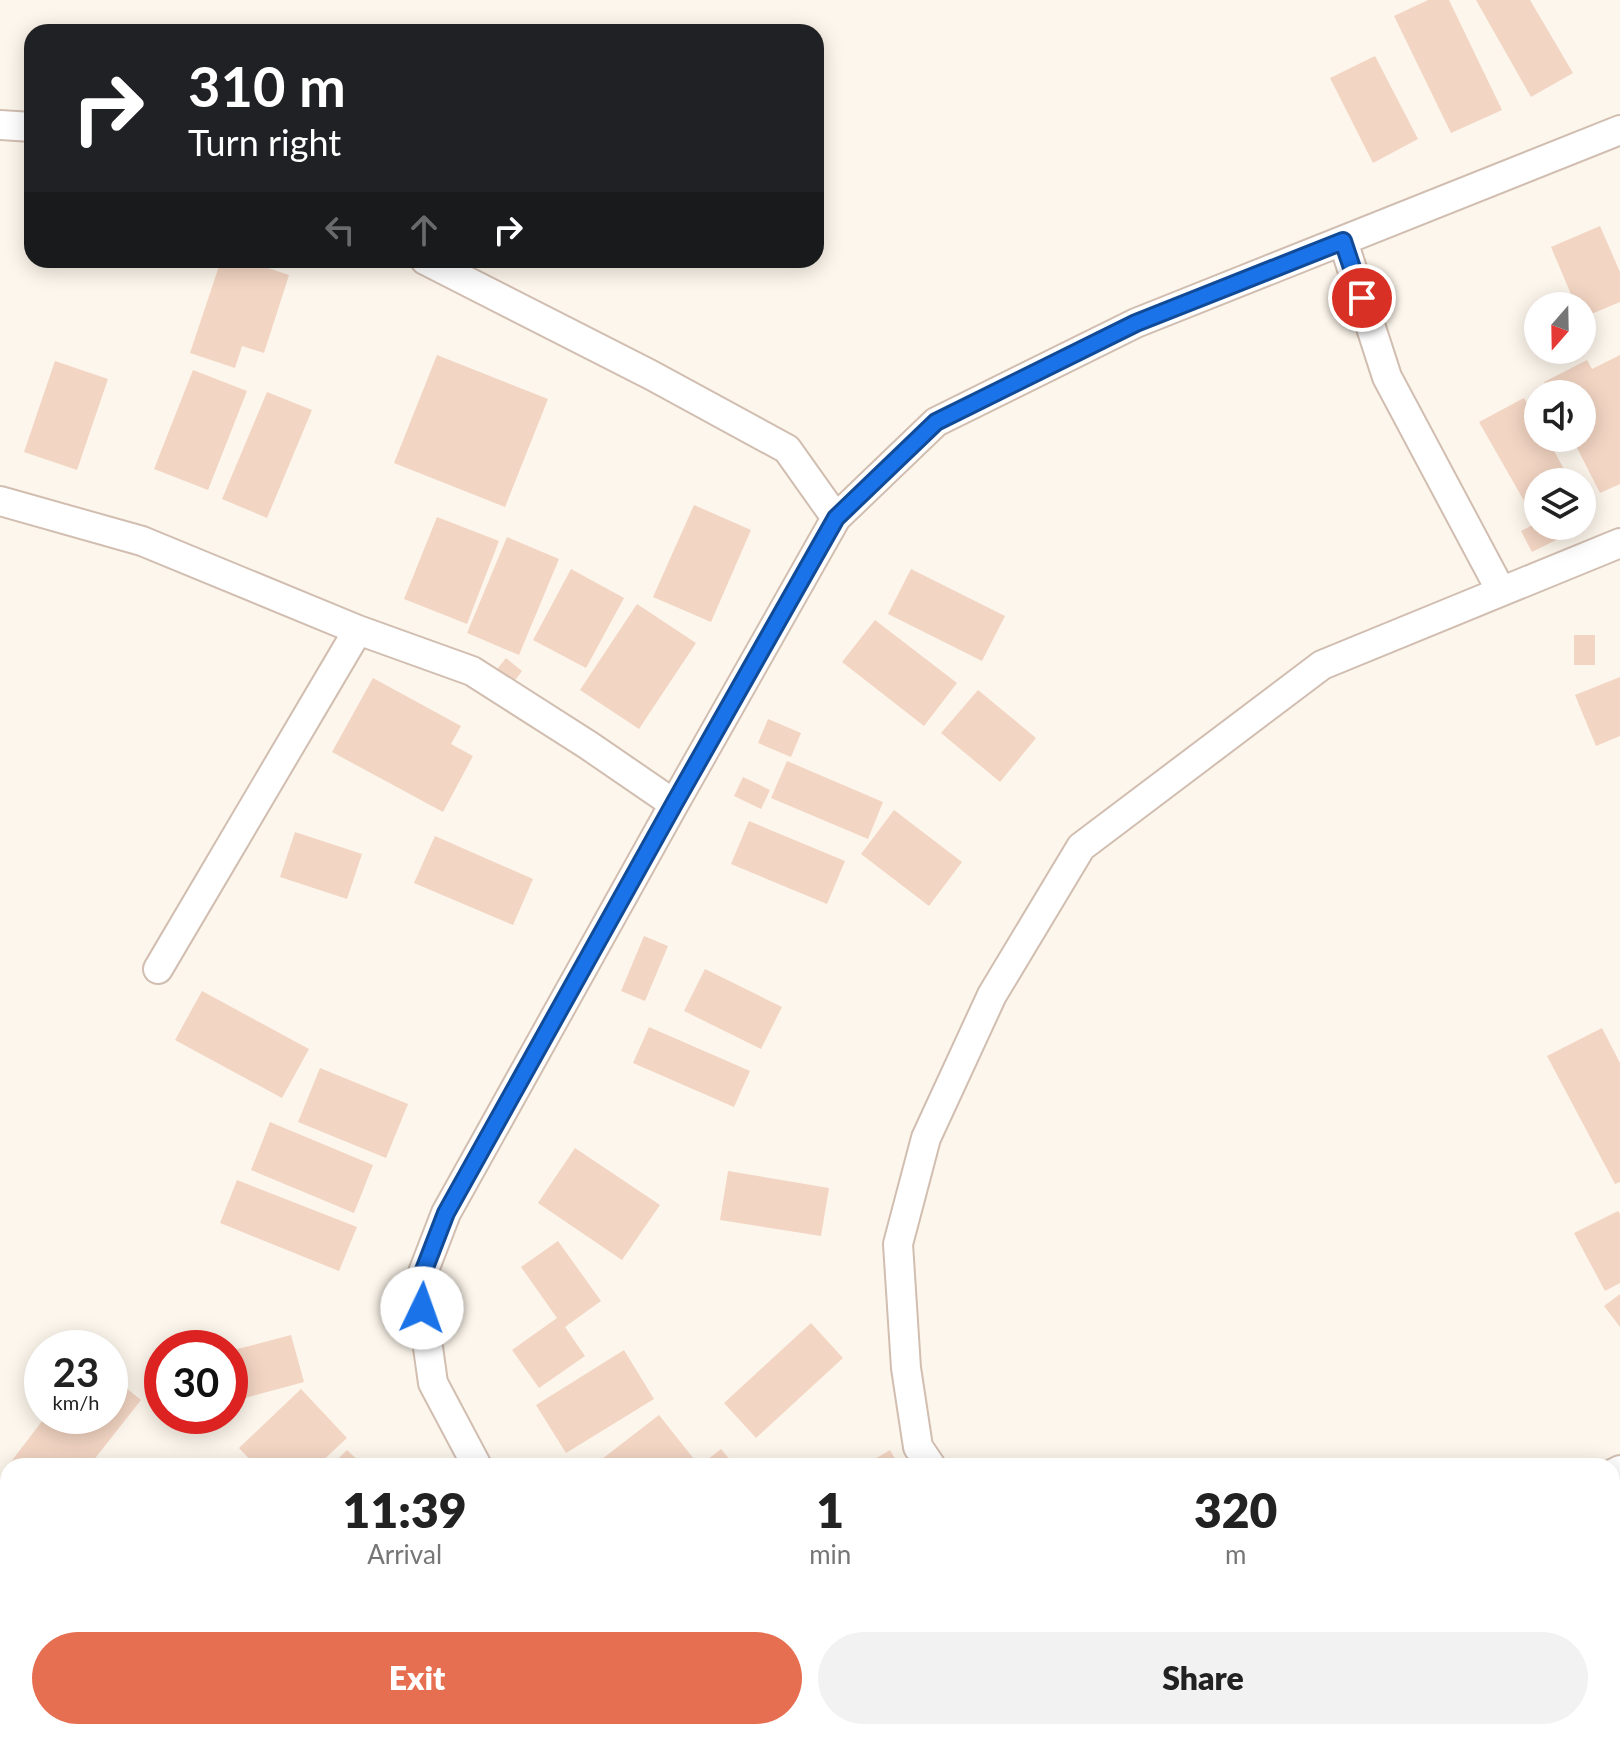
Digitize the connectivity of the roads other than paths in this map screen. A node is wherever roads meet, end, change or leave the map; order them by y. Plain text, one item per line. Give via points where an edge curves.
1 (0, 125) edge
2 (24, 126) edge
3 (1620, 130) edge
4 (1343, 241) junction
5 (441, 268) edge
6 (0, 501) edge
7 (836, 518) junction
8 (1620, 543) edge
9 (1501, 591) junction
10 (358, 630) junction
11 (674, 804) junction
12 (158, 969) dead end
13 (473, 1458) edge
14 (926, 1458) edge

1 - 2 street
3 - 4 street
4 - 7 street via 1136,323 936,422
4 - 9 street via 1387,377
5 - 7 street via 787,449
6 - 10 street via 142,541
7 - 11 street
8 - 9 street
9 - 14 street via 1322,665 1081,847 992,995 939,1109 926,1138 898,1244 906,1368 918,1447
10 - 11 street via 472,671
10 - 12 street
11 - 13 street via 446,1213 419,1283 433,1383

